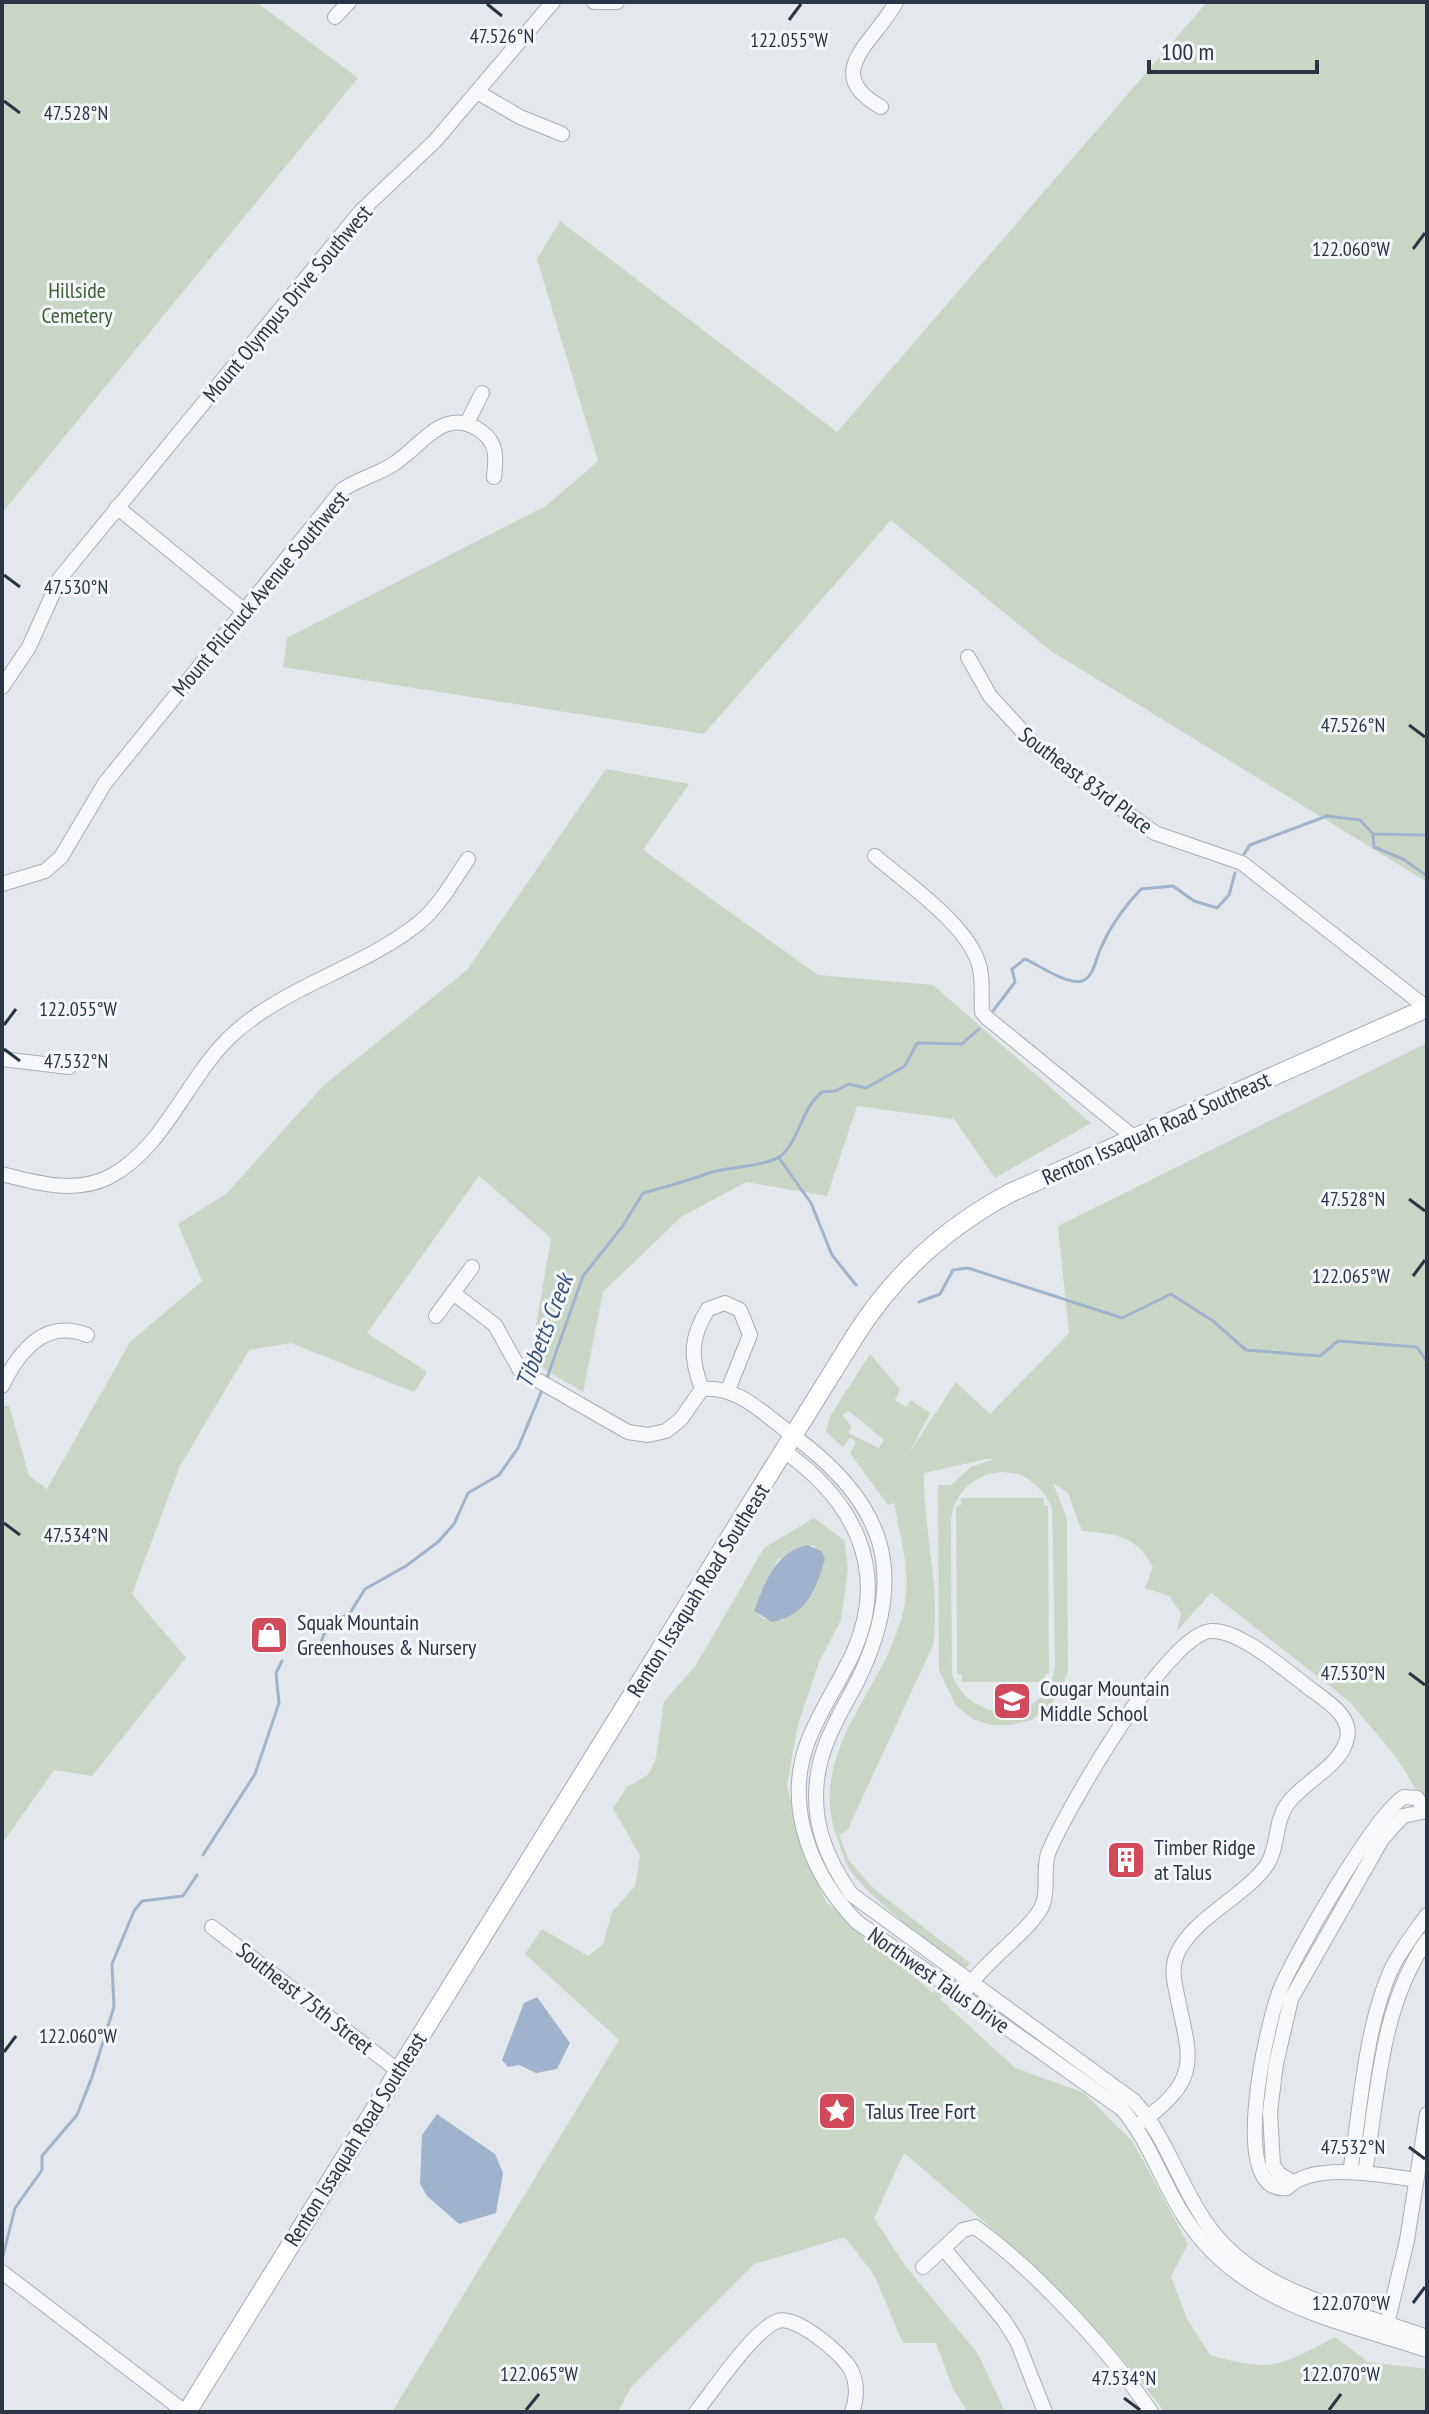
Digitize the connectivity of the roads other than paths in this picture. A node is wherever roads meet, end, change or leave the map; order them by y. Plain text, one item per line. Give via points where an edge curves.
1 (349, 2) edge
2 (553, 2) edge
3 (594, 2) edge
4 (617, 2) edge
5 (896, 2) edge
6 (335, 17) dead end
7 (479, 93) junction
8 (881, 107) dead end
9 (562, 134) dead end
10 (482, 393) dead end
11 (467, 423) junction
12 (494, 477) dead end
13 (117, 507) junction
14 (243, 610) junction
15 (968, 657) dead end
16 (2, 687) edge
17 (875, 856) dead end
18 (468, 859) dead end
19 (2, 884) edge
20 (1427, 1008) edge
21 (2, 1059) edge
22 (69, 1067) dead end
23 (1137, 1140) junction
24 (2, 1174) edge
25 (472, 1267) dead end
26 (453, 1293) junction
27 (436, 1316) dead end
28 (87, 1335) dead end
29 (2, 1386) edge
30 (702, 1389) junction
31 (728, 1390) junction
32 (788, 1444) junction
33 (1427, 1812) edge
34 (1427, 1915) edge
35 (212, 1927) dead end
36 (1427, 1940) edge
37 (971, 1982) junction
38 (961, 1997) junction
39 (397, 2070) junction
40 (1427, 2114) edge
41 (1142, 2121) junction
42 (1357, 2172) junction
43 (1416, 2180) junction
44 (944, 2249) junction
45 (923, 2267) dead end
46 (2, 2272) edge
47 (1386, 2329) junction
48 (1427, 2337) edge
49 (1427, 2350) edge
50 (186, 2412) edge
51 (696, 2412) edge
52 (852, 2412) edge
53 (1045, 2412) edge
54 (1151, 2412) edge

1 - 6 street
2 - 7 street, Mount Olympus Drive Southwest
3 - 4 street
5 - 8 street via 859,52 853,69 856,86
7 - 9 street
7 - 13 street, Mount Olympus Drive Southwest via 361,211
10 - 11 street
11 - 12 street via 494,444
11 - 14 street, Mount Pilchuck Avenue Southwest via 445,423 392,465 342,490
13 - 14 street
13 - 16 street, Mount Olympus Drive Southwest via 60,578 29,647
14 - 19 street, Mount Pilchuck Avenue Southwest via 105,783 61,857 45,871
15 - 20 street, Southeast 83rd Place via 990,696 1037,747 1155,833 1242,863
17 - 23 street via 953,924 973,949 986,1017
18 - 24 street via 417,924 280,1002 232,1036 127,1166 80,1185
20 - 23 main road, Renton Issaquah Road Southeast
21 - 22 street
23 - 32 main road, Renton Issaquah Road Southeast via 985,1206 919,1255 870,1312
25 - 26 street
26 - 27 street
26 - 30 street via 495,1325 520,1370 628,1432 648,1435 674,1426
28 - 29 street via 75,1330 31,1343 16,1357
30 - 31 street
30 - 31 street via 692,1345 708,1309 725,1303 740,1310 750,1335
31 - 32 street
32 - 37 street, Northwest Talus Drive via 831,1464 854,1490 875,1531 885,1573 878,1634 821,1760 816,1805 823,1846 862,1906
32 - 38 street, Northwest Talus Drive via 840,1501 856,1531 867,1576 860,1636 802,1765 799,1804 808,1845 826,1883 857,1922
32 - 39 main road, Renton Issaquah Road Southeast
33 - 42 street via 1417,1798 1404,1797 1379,1821 1279,1991 1259,2070 1256,2142 1264,2179 1282,2189 1293,2182
34 - 42 street via 1397,1958 1380,2004
35 - 39 street, Southeast 75th Street
36 - 42 street via 1407,1970 1395,2002
37 - 38 street
37 - 41 street, Northwest Talus Drive via 1116,2084
37 - 41 street via 1038,1914 1048,1853 1100,1754 1185,1644 1214,1630 1269,1657 1336,1709 1348,1728 1341,1753 1287,1804 1265,1867 1186,1940 1176,1956 1173,1975 1189,2065 1177,2090
38 - 41 street, Northwest Talus Drive
39 - 50 main road, Renton Issaquah Road Southeast
40 - 43 street
41 - 47 street, Northwest Talus Drive via 1192,2202 1237,2257 1279,2285
42 - 43 street
43 - 47 street
44 - 45 street
44 - 53 street via 1017,2341
44 - 54 street via 963,2230 975,2227 1074,2319
46 - 50 street
47 - 48 street, Northwest Talus Drive
47 - 49 street, Northwest Talus Drive
51 - 52 street via 759,2336 786,2319 801,2324 847,2364 857,2391

